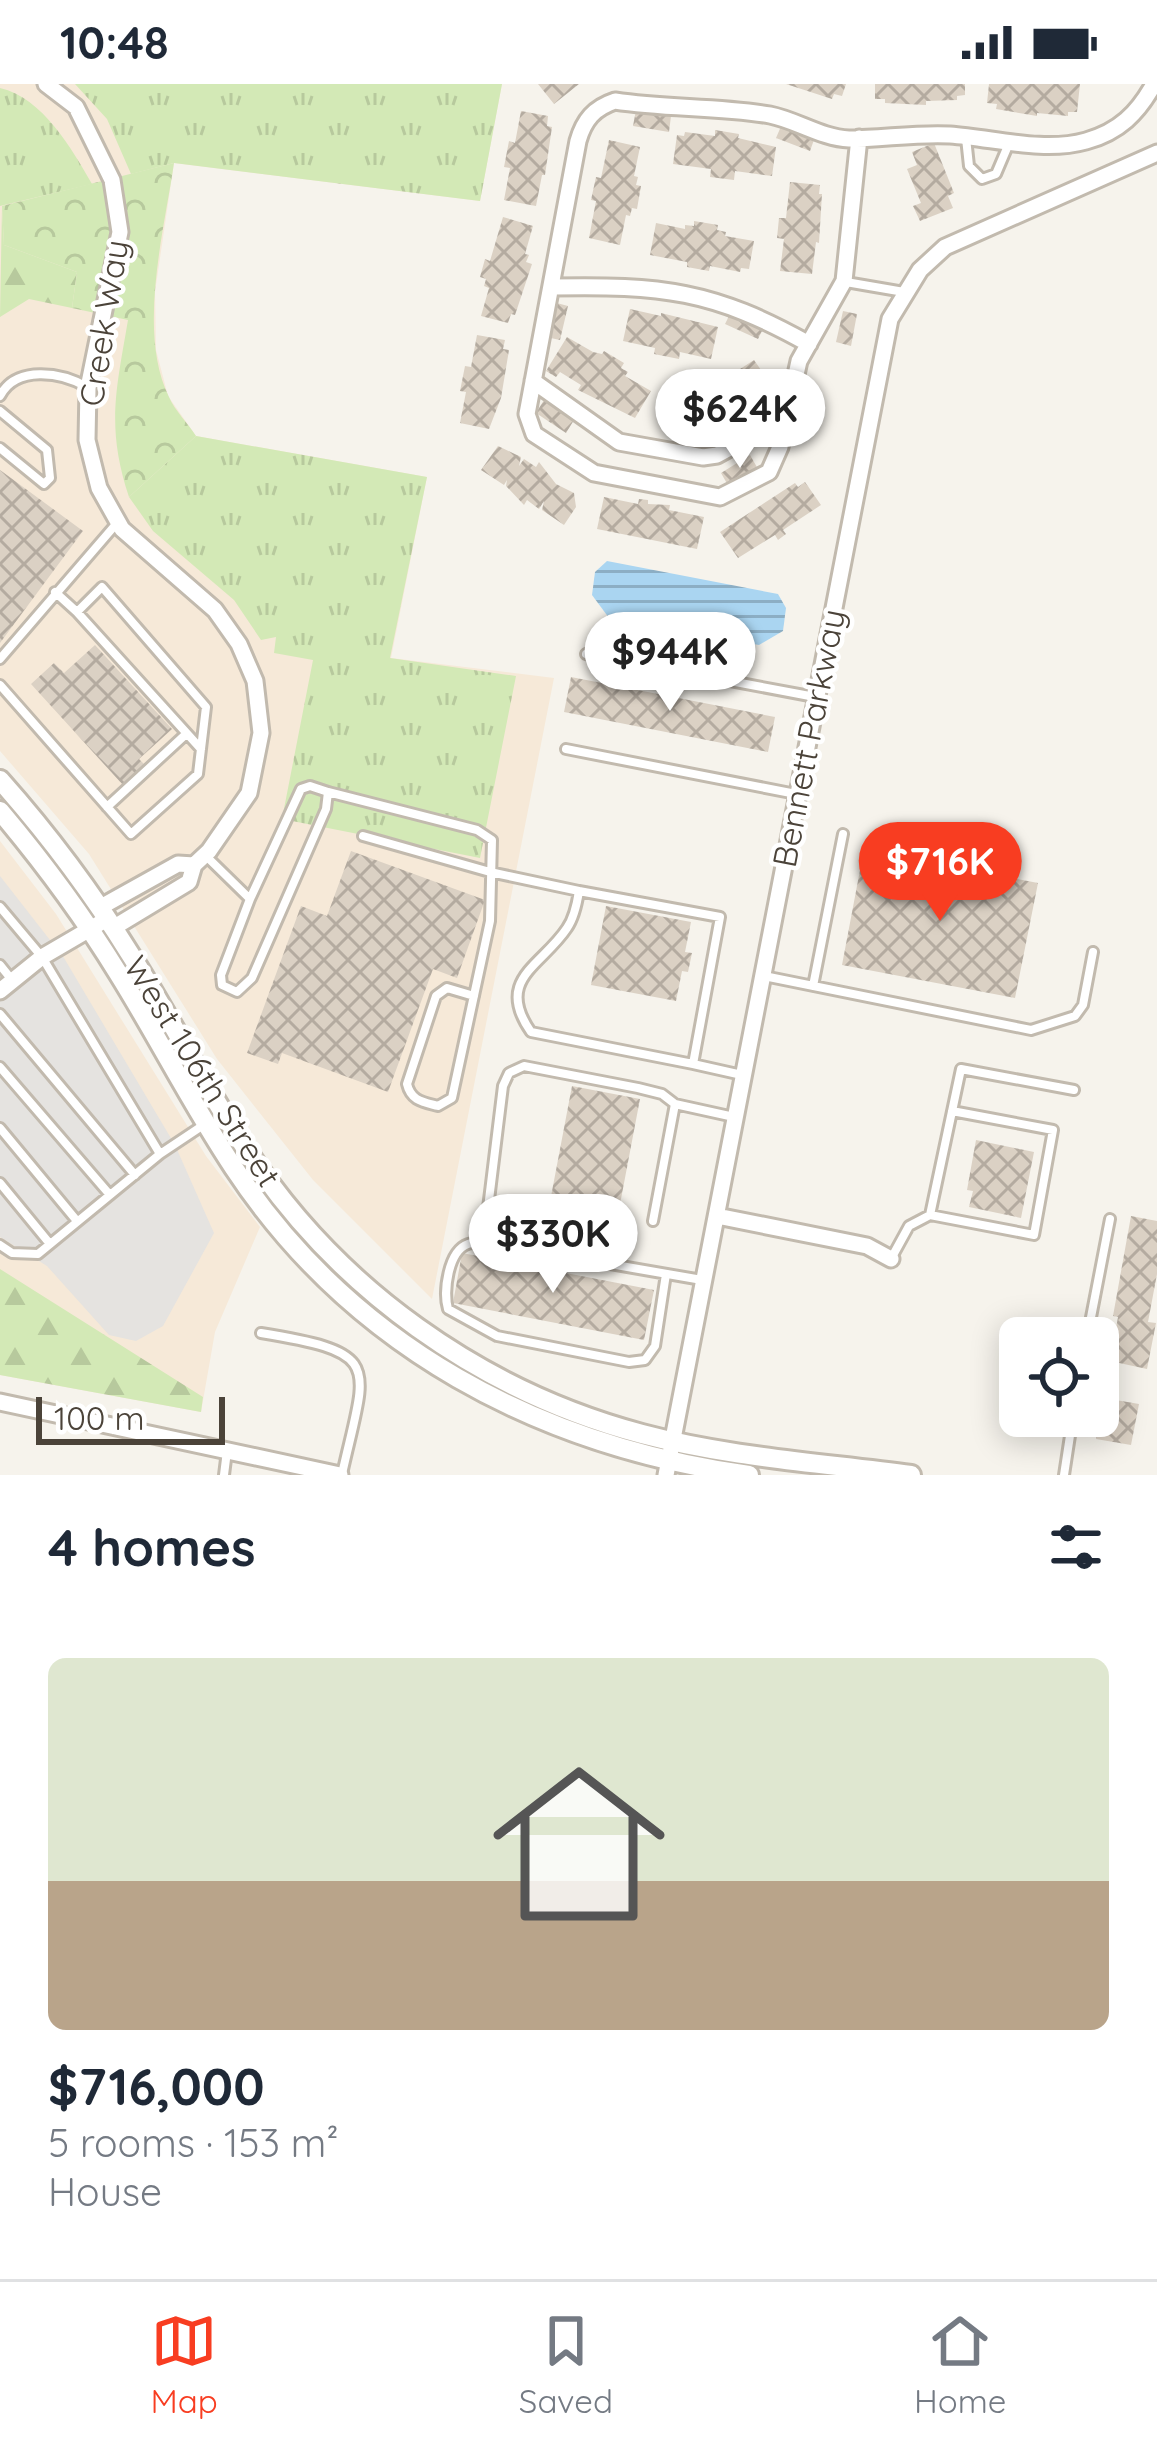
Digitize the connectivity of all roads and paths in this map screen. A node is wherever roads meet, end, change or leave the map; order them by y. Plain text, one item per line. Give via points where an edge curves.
1 (46, 84) edge
2 (1154, 84) edge
3 (966, 137) junction
4 (859, 138) junction
5 (1010, 141) junction
6 (1157, 152) edge
7 (844, 281) junction
8 (552, 287) junction
9 (904, 292) junction
10 (809, 344) junction
11 (533, 380) junction
12 (88, 388) junction
13 (0, 396) edge
14 (0, 411) edge
15 (786, 417) junction
16 (0, 448) edge
17 (118, 522) junction
18 (55, 592) junction
19 (77, 612) junction
20 (586, 654) dead end
21 (0, 659) edge
22 (0, 685) edge
23 (816, 698) junction
24 (185, 735) junction
25 (201, 749) junction
26 (566, 749) dead end
27 (0, 780) edge
28 (328, 792) junction
29 (797, 794) junction
30 (107, 807) junction
31 (0, 811) edge
32 (843, 834) dead end
33 (363, 836) dead end
34 (200, 860) junction
35 (490, 872) junction
36 (579, 891) junction
37 (250, 899) junction
38 (0, 907) edge
39 (102, 921) junction
40 (1093, 952) dead end
41 (42, 957) junction
42 (0, 965) edge
43 (763, 976) junction
44 (6, 986) edge
45 (813, 986) junction
46 (474, 996) junction
47 (0, 1014) edge
48 (693, 1064) junction
49 (0, 1067) edge
50 (744, 1075) junction
51 (1074, 1090) dead end
52 (675, 1104) junction
53 (952, 1111) junction
54 (735, 1117) junction
55 (206, 1123) junction
56 (0, 1128) edge
57 (160, 1154) junction
58 (135, 1175) junction
59 (0, 1183) edge
60 (110, 1195) junction
61 (488, 1208) dead end
62 (930, 1215) junction
63 (717, 1216) junction
64 (1109, 1219) dead end
65 (77, 1222) junction
66 (652, 1222) dead end
67 (50, 1244) junction
68 (0, 1245) edge
69 (891, 1259) joint
70 (666, 1274) junction
71 (704, 1280) junction
72 (1091, 1317) edge
73 (261, 1333) dead end
74 (0, 1402) edge
75 (1069, 1437) edge
76 (672, 1442) junction
77 (227, 1450) junction
78 (667, 1469) edge
79 (309, 1472) edge
80 (224, 1475) edge
81 (341, 1475) edge
82 (749, 1475) edge
83 (910, 1475) edge
84 (1064, 1475) edge

1 - 12 street, Creek Way via 76,107 112,180 120,232
2 - 5 street via 1135,115 1106,134 1062,146
3 - 4 street
3 - 5 street
3 - 5 lane via 969,166 982,179 996,174
4 - 7 street
4 - 8 street via 715,107 615,100 601,106 578,141
6 - 9 street, Bennett Parkway via 960,238
7 - 9 lane
7 - 10 street
8 - 10 street via 648,286 715,300
8 - 11 street
9 - 23 street, Bennett Parkway via 885,338
10 - 15 street
11 - 15 street via 619,442 703,458
11 - 15 street via 526,414 535,434 594,473 720,497 769,472
12 - 13 lane via 26,374
12 - 17 street, Creek Way via 87,440
14 - 16 lane via 47,450 50,478 44,484
17 - 18 lane
17 - 34 street, Creek Way via 215,610 256,681 261,733 249,793
18 - 19 lane
18 - 21 lane
19 - 24 lane
19 - 25 lane via 102,587 206,707
20 - 23 lane
22 - 30 lane
23 - 29 street, Bennett Parkway
24 - 25 lane
24 - 30 lane
25 - 30 lane via 198,774 131,834
26 - 29 lane
27 - 39 street, West 106th Street via 70,865
28 - 35 lane via 477,830 491,840
28 - 37 lane via 301,789
28 - 37 lane via 252,978 237,992 222,985 221,975
29 - 43 street, Bennett Parkway
31 - 39 street, West 106th Street
32 - 45 lane
33 - 35 lane
34 - 37 lane
34 - 39 street via 178,865
34 - 39 street, Creek Way via 189,882
35 - 36 lane
35 - 46 lane via 490,921
36 - 48 lane via 720,917
36 - 48 lane via 571,924 522,976 523,1021 531,1032
38 - 41 lane
39 - 41 street
39 - 55 street, West 106th Street
39 - 76 street, West 106th Street via 256,1165 354,1277 505,1382
40 - 45 lane via 1075,1016 1031,1030
41 - 44 street
41 - 57 lane
42 - 44 lane
43 - 45 lane
43 - 50 street, Bennett Parkway
46 - 46 lane via 452,1098 438,1106 416,1100 407,1084 436,996 447,988
47 - 58 lane
48 - 50 lane
49 - 60 lane
50 - 54 street, Bennett Parkway
51 - 53 lane via 961,1069
52 - 54 lane
52 - 61 lane via 662,1094 556,1070 509,1072
52 - 66 lane
53 - 62 lane
53 - 62 lane via 1053,1130 1034,1235
54 - 63 street, Bennett Parkway
55 - 57 lane
55 - 78 street, West 106th Street via 287,1238 385,1330 520,1412
56 - 65 lane
57 - 58 lane
58 - 60 lane
59 - 67 lane
60 - 65 lane
62 - 69 lane via 910,1226
63 - 69 street via 867,1246
63 - 71 street, Bennett Parkway
64 - 72 lane
65 - 67 lane
67 - 68 lane via 28,1256
70 - 70 lane via 465,1245 454,1254 445,1299 448,1310 497,1336 629,1362 645,1360 655,1346
70 - 71 lane
71 - 76 street, Bennett Parkway
73 - 81 lane via 333,1347 359,1369
74 - 77 street
75 - 84 lane
76 - 78 street, Bennett Parkway
76 - 83 street, West 106th Street
77 - 79 street
77 - 80 lane
78 - 82 street, West 106th Street
79 - 81 street

